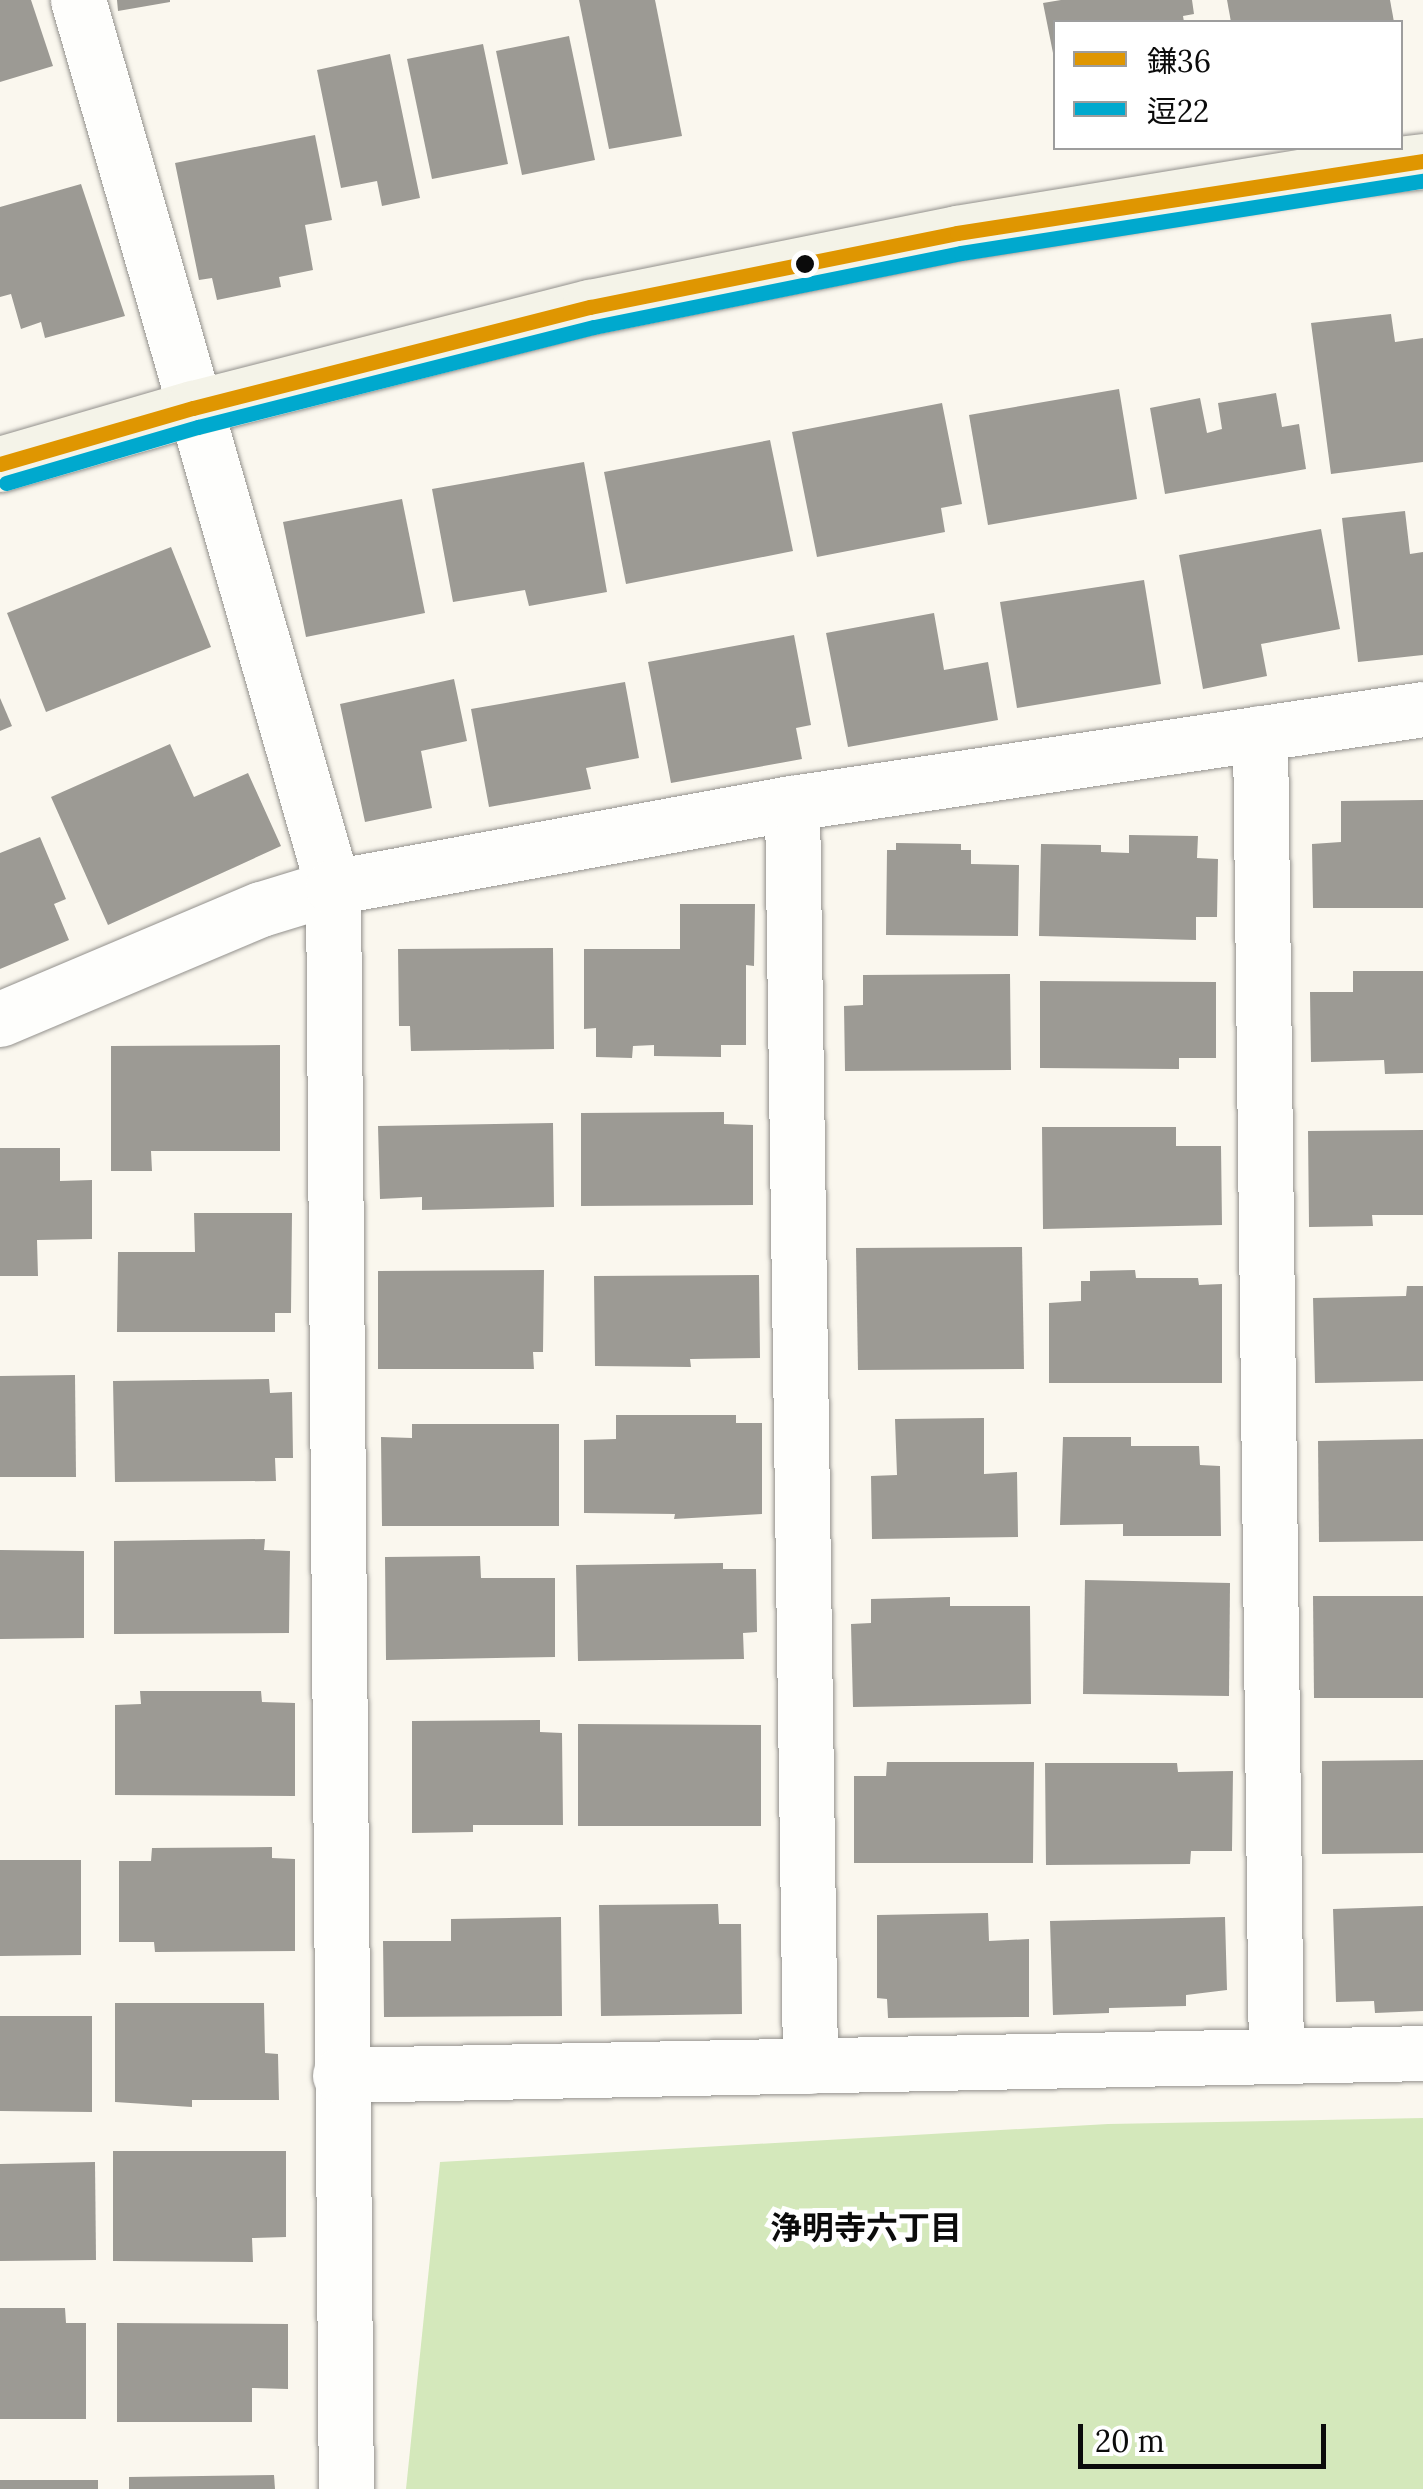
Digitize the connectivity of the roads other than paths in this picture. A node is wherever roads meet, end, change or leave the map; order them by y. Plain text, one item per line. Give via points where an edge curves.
1 (78, 0) edge
2 (1423, 161) edge
3 (193, 408) junction
4 (0, 464) edge
5 (1423, 709) edge
6 (1260, 733) junction
7 (792, 803) junction
8 (333, 886) junction
9 (0, 1020) edge
10 (1423, 2053) edge
11 (1276, 2056) junction
12 (810, 2066) junction
13 (340, 2075) junction
14 (346, 2489) edge

1 - 3 street
2 - 3 street via 918,240 590,308
3 - 4 street
3 - 8 street
5 - 6 street
6 - 7 street
6 - 11 street
7 - 8 street
7 - 12 street
8 - 9 street via 261,908
8 - 13 street
10 - 11 street
11 - 12 street
12 - 13 street
13 - 14 street

